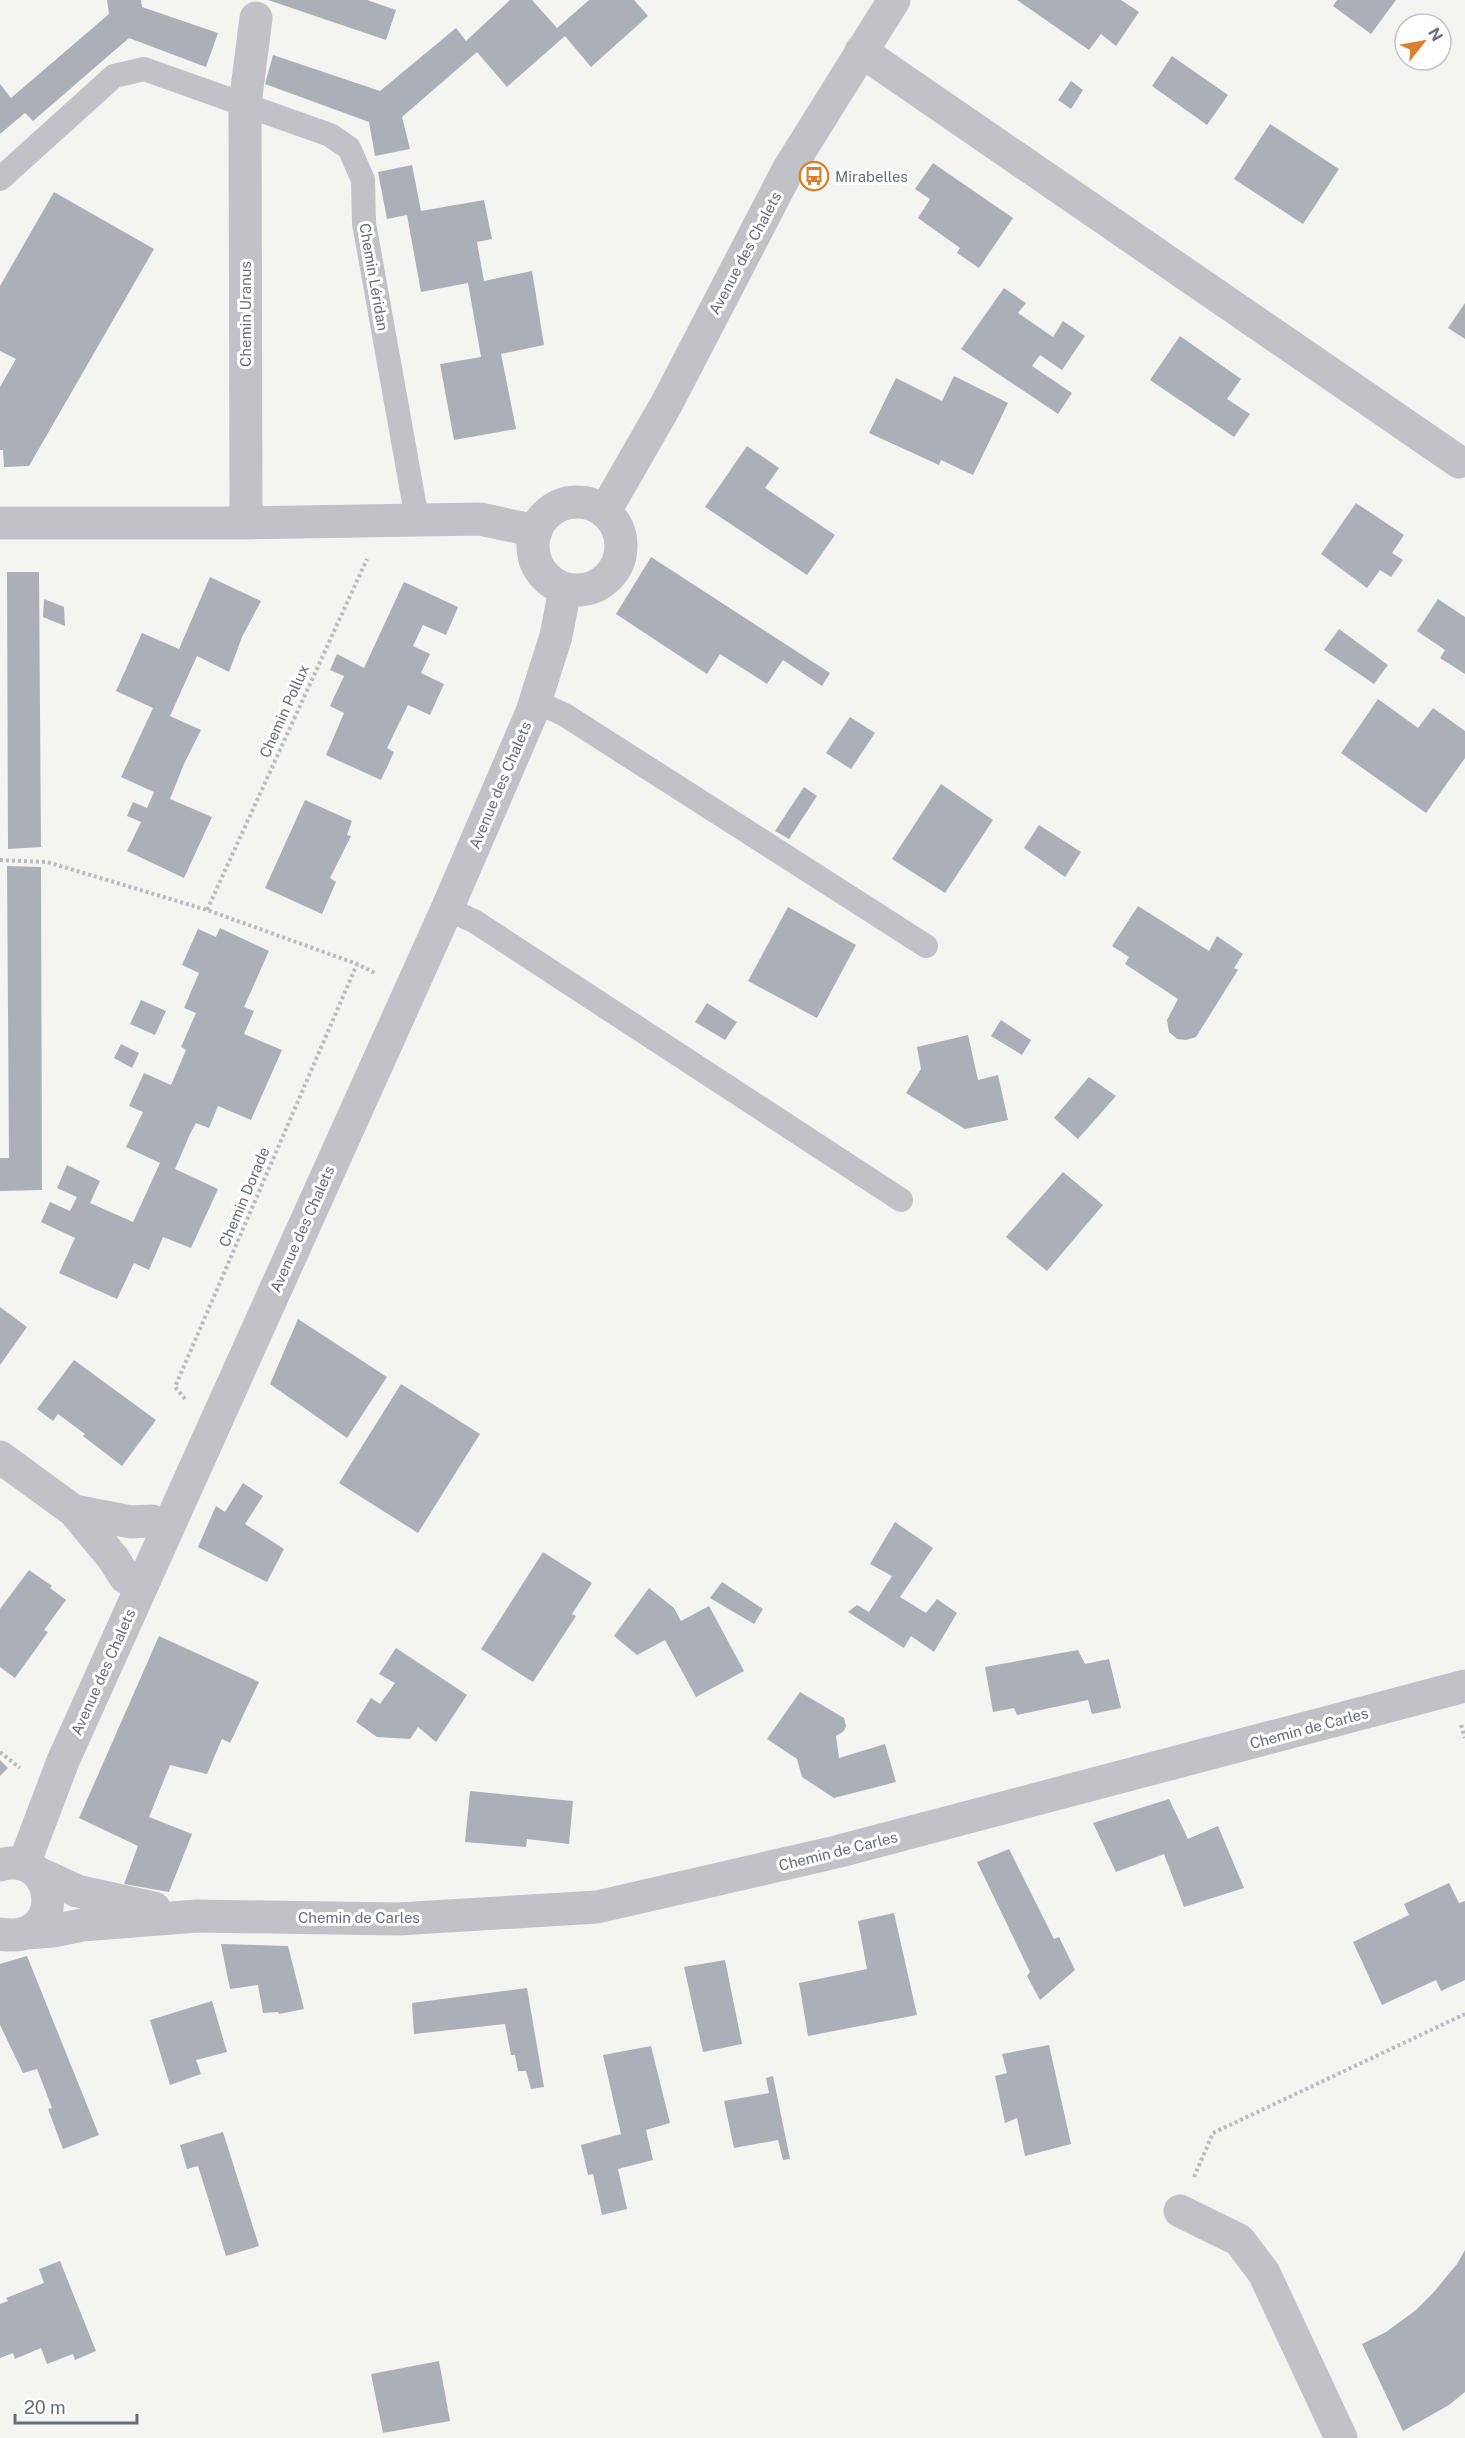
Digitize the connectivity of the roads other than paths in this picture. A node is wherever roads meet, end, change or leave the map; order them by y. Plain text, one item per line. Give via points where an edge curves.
1 (894, 0) edge
2 (256, 18) dead end
3 (861, 51) junction
4 (245, 104) junction
5 (0, 179) edge
6 (1459, 462) dead end
7 (605, 511) junction
8 (417, 519) junction
9 (0, 523) edge
10 (246, 523) junction
11 (536, 531) junction
12 (565, 589) junction
13 (535, 702) junction
14 (447, 909) junction
15 (926, 946) dead end
16 (901, 1200) dead end
17 (0, 1457) edge
18 (74, 1511) junction
19 (168, 1527) junction
20 (141, 1587) junction
21 (1465, 1686) edge
22 (20, 1867) edge
23 (197, 1916) junction
24 (13, 1933) edge
25 (1180, 2211) road end
26 (1341, 2438) edge

1 - 3 street, Avenue des Chalets
2 - 4 street, Chemin Uranus
3 - 6 street
3 - 7 street, Avenue des Chalets via 788,170 667,403
4 - 5 lane, Chemin Léridan via 144,69 114,76
4 - 8 lane, Chemin Léridan via 330,135 349,148 363,180 364,223
4 - 10 street, Chemin Uranus
7 - 11 street via 584,502 571,502 549,511
7 - 12 street via 622,541 620,559 612,574 599,585
8 - 10 street
8 - 11 street via 480,519
9 - 10 street
11 - 12 street via 533,549 538,566 549,580
12 - 13 street, Avenue des Chalets via 556,636
13 - 14 street, Avenue des Chalets
13 - 15 lane via 565,715
14 - 16 lane via 474,921
14 - 19 street, Avenue des Chalets
17 - 18 street
18 - 19 street via 131,1522 152,1521
18 - 20 street via 125,1577
19 - 20 street, Avenue des Chalets
20 - 22 street, Avenue des Chalets
21 - 23 street, Chemin de Carles via 848,1850 597,1907 398,1918
22 - 23 street, Chemin de Carles via 77,1891
22 - 24 street via 44,1880 49,1900 42,1920
23 - 24 street, Chemin de Carles
25 - 26 street via 1239,2240 1264,2273

